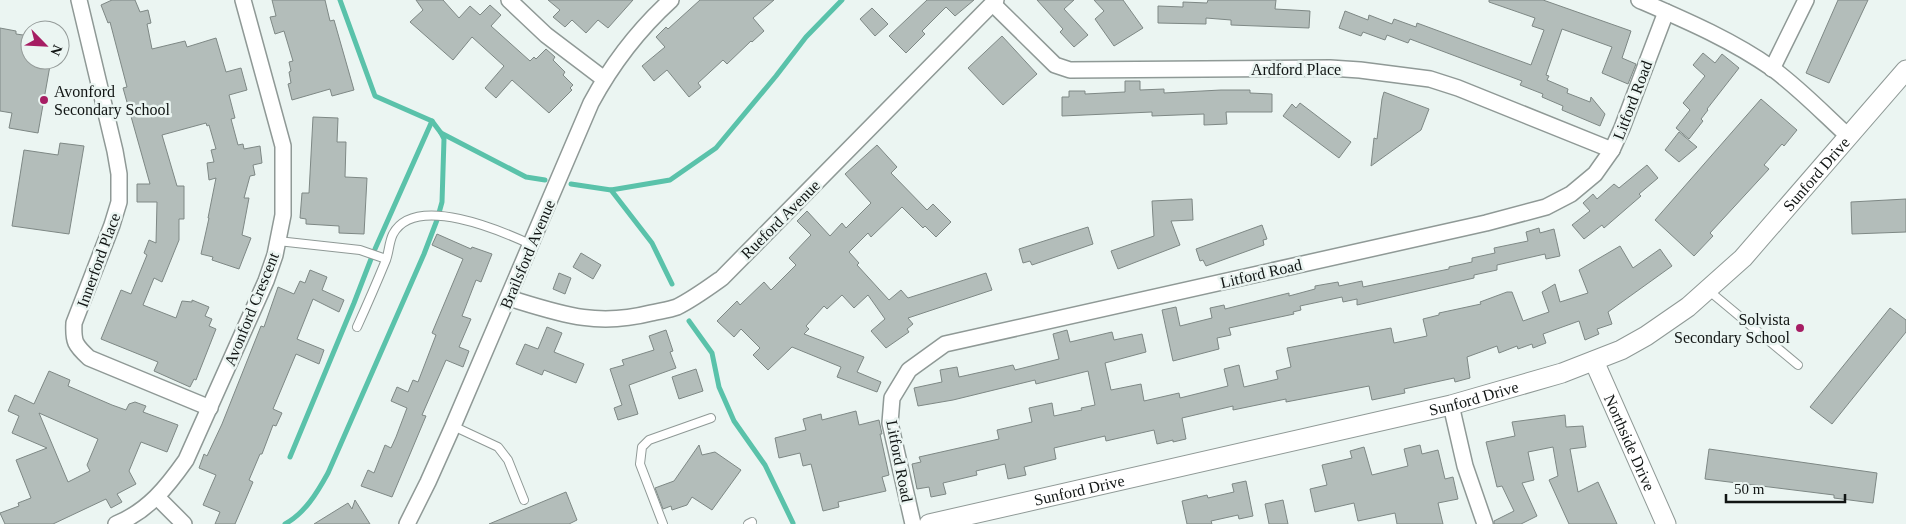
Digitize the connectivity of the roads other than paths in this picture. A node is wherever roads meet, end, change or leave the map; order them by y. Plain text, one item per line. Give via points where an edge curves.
1 (79, 0) edge
2 (243, 0) edge
3 (508, 0) edge
4 (672, 0) edge
5 (1639, 0) edge
6 (1806, 0) edge
7 (995, 2) edge
8 (1666, 12) junction
9 (1772, 69) junction
10 (1906, 70) edge
11 (604, 79) junction
12 (1848, 136) junction
13 (1612, 150) junction
14 (278, 241) junction
15 (532, 245) junction
16 (386, 259) junction
17 (1708, 290) junction
18 (509, 298) junction
19 (357, 327) dead end
20 (1594, 361) junction
21 (1798, 366) dead end
22 (1451, 405) junction
23 (210, 408) junction
24 (711, 418) dead end
25 (453, 426) junction
26 (156, 497) junction
27 (524, 500) dead end
28 (116, 524) edge
29 (184, 524) edge
30 (407, 524) edge
31 (663, 524) edge
32 (913, 524) edge
33 (929, 524) edge
34 (1485, 524) edge
35 (1666, 524) edge

1 - 23 street, Innerford Place via 119,174 119,202 74,323 74,339 89,358
2 - 14 street, Avonford Crescent via 283,146 283,215
3 - 11 street via 546,35
4 - 11 street, Brailsford Avenue via 622,52
5 - 8 street
6 - 9 street
7 - 13 street, Ardford Place via 1056,65 1070,70 1330,68 1430,79
7 - 18 street, Rueford Avenue via 722,278 676,307 614,319 581,318
8 - 9 street via 1740,48
8 - 13 street, Litford Road
9 - 12 street
10 - 12 street, Sunford Drive
11 - 15 street, Brailsford Avenue
12 - 17 street, Sunford Drive via 1743,258
13 - 32 street, Litford Road via 1595,174 1571,194 1546,207 944,344 909,370 892,398 890,423
14 - 16 lane via 360,250
14 - 23 street, Avonford Crescent via 266,280
15 - 16 lane via 478,223 455,217 430,216 409,219 394,233
15 - 18 street, Brailsford Avenue
16 - 19 lane
17 - 20 street, Sunford Drive via 1646,336
17 - 21 lane
18 - 25 street, Brailsford Avenue
20 - 22 street, Sunford Drive
20 - 35 street, Northside Drive
22 - 33 street, Sunford Drive
22 - 34 street via 1465,466
23 - 26 street, Avonford Crescent via 186,460
24 - 31 lane via 649,440 642,447 640,464
25 - 27 lane via 498,447 508,460
25 - 30 street, Brailsford Avenue
26 - 28 street, Avonford Crescent via 145,509
26 - 29 street

